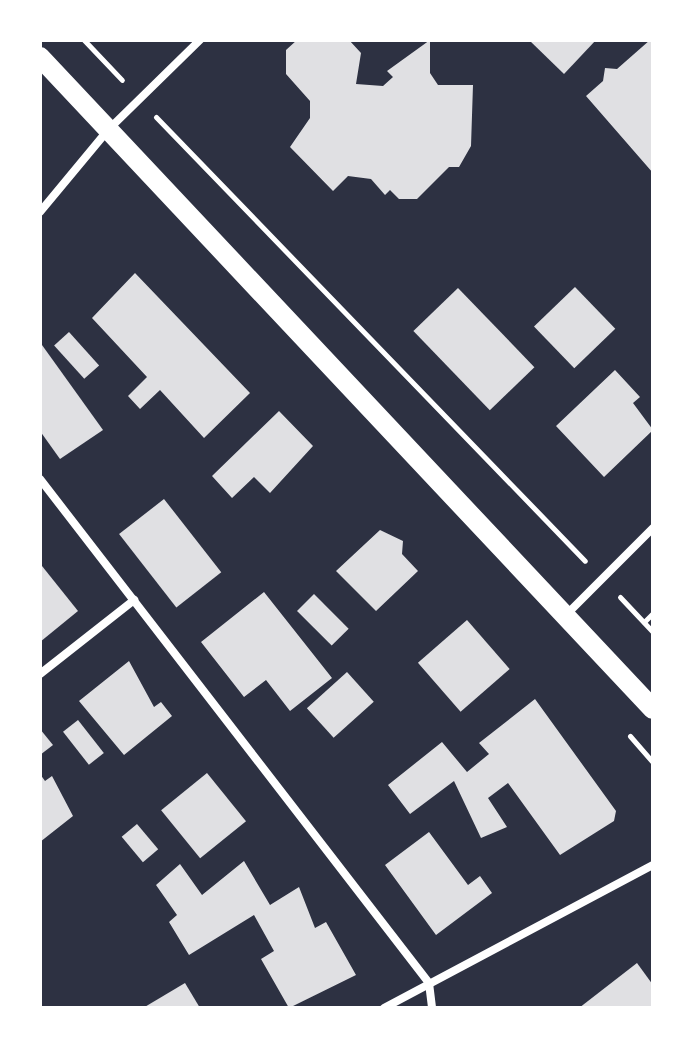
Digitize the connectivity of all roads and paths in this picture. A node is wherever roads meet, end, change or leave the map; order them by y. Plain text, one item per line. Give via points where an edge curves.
1 (84, 40) edge
2 (200, 40) edge
3 (40, 57) edge
4 (140, 100) junction
5 (108, 130) junction
6 (40, 212) edge
7 (40, 479) edge
8 (653, 528) edge
9 (602, 578) junction
10 (134, 600) junction
11 (653, 613) edge
12 (565, 616) junction
13 (644, 622) junction
14 (653, 632) edge
15 (40, 674) edge
16 (653, 709) edge
17 (653, 865) edge
18 (429, 983) junction
19 (384, 1008) edge
20 (432, 1008) edge

1 - 4 path
2 - 4 street
3 - 5 main road
4 - 5 street
4 - 9 path via 299,273
5 - 6 street
5 - 12 main road
7 - 10 street
8 - 9 street
9 - 12 street
9 - 13 path
10 - 15 street
10 - 18 street
11 - 13 path
12 - 16 main road
13 - 14 path
17 - 18 street
18 - 19 street
18 - 20 street

